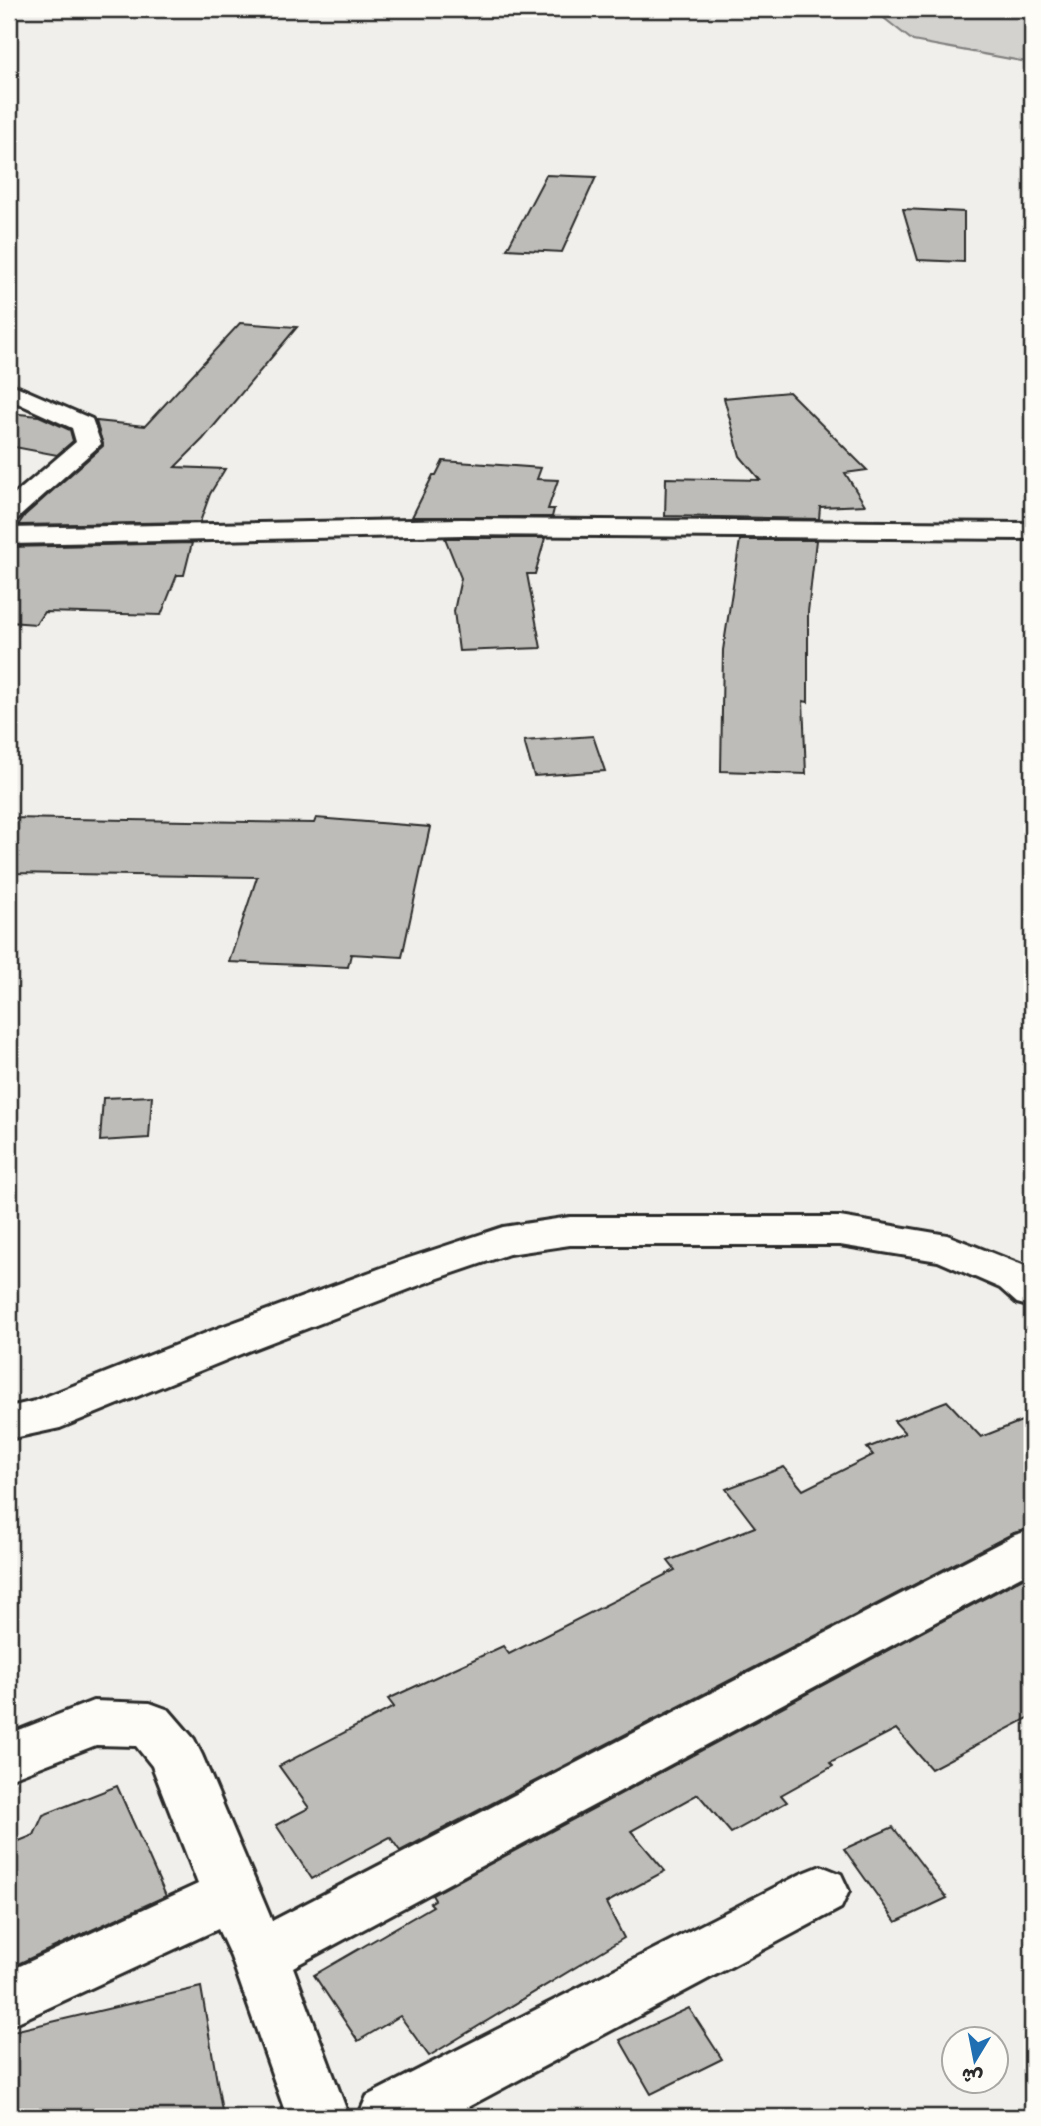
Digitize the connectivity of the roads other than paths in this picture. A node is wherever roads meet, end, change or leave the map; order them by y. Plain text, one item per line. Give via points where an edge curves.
1 (9, 390) edge
2 (9, 512) edge
3 (1032, 531) edge
4 (9, 536) edge
5 (1032, 1293) edge
6 (9, 1423) edge
7 (1032, 1548) edge
8 (9, 1757) edge
9 (821, 1891) dead end
10 (232, 1896) junction
11 (260, 1956) junction
12 (9, 1999) edge
13 (318, 2117) edge
14 (388, 2117) edge

1 - 2 street via 83,424 89,444
3 - 4 street via 462,527
5 - 6 street via 1015,1279 947,1249 840,1231 570,1231 503,1241 232,1340 44,1416
7 - 11 street
8 - 10 street via 93,1723 150,1725 175,1755
9 - 14 street
10 - 11 street
10 - 12 street
11 - 13 street

